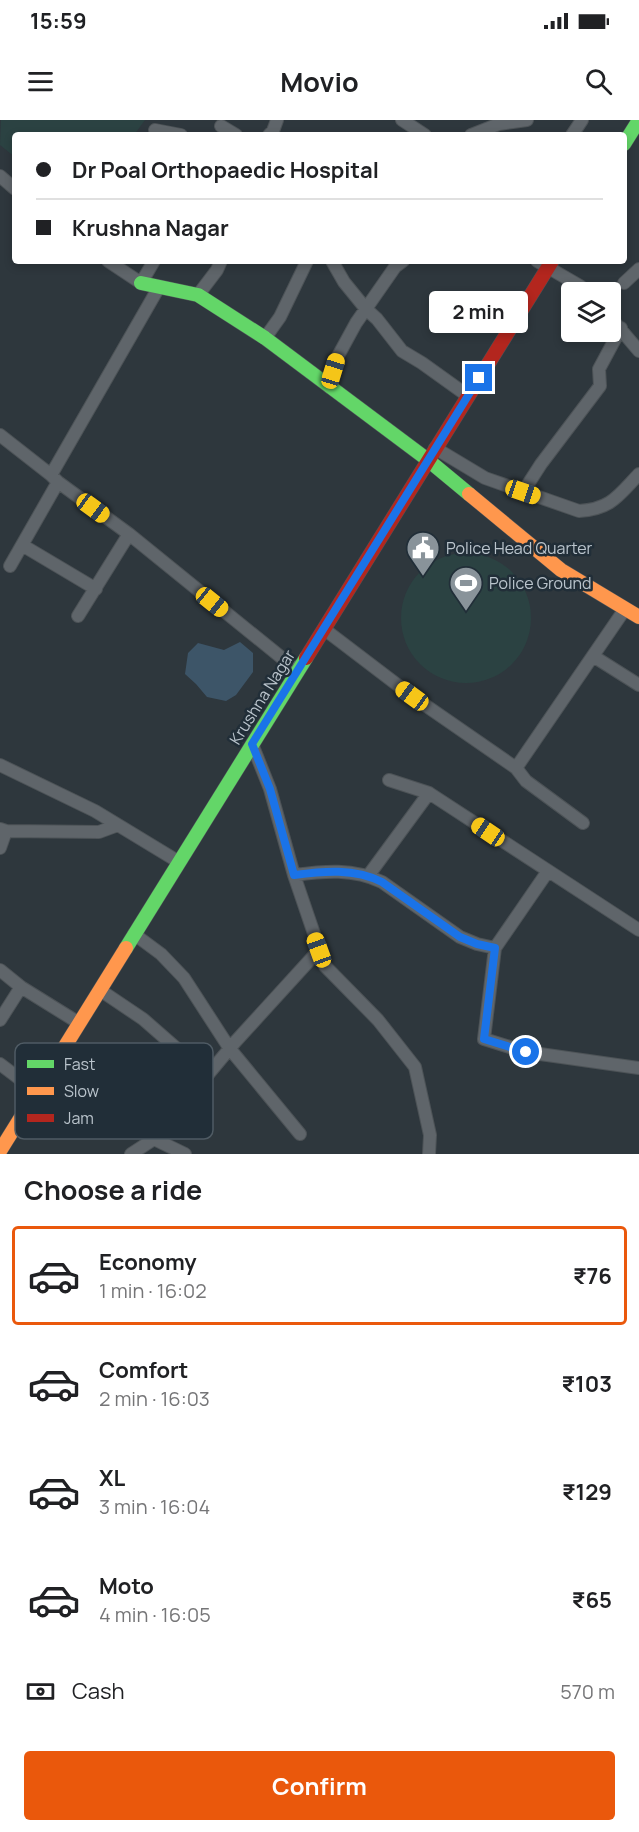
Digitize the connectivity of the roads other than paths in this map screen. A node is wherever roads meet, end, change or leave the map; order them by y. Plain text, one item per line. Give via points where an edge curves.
1 (402, 120) edge
2 (526, 120) edge
3 (639, 120) edge
4 (510, 129) edge
5 (155, 130) dead end
6 (165, 132) edge
7 (420, 132) edge
8 (478, 132) edge
9 (627, 139) edge
10 (0, 176) edge
11 (12, 186) edge
12 (112, 264) edge
13 (151, 264) edge
14 (219, 264) edge
15 (306, 264) edge
16 (334, 264) edge
17 (399, 264) edge
18 (544, 264) edge
19 (547, 264) edge
20 (639, 268) edge
21 (574, 282) edge
22 (141, 283) junction
23 (624, 283) dead end
24 (159, 287) junction
25 (198, 295) junction
26 (366, 309) junction
27 (621, 328) edge
28 (265, 338) junction
29 (613, 342) edge
30 (639, 351) edge
31 (329, 387) junction
32 (468, 396) junction
33 (0, 435) edge
34 (432, 454) junction
35 (639, 474) edge
36 (54, 479) junction
37 (523, 492) junction
38 (129, 534) junction
39 (22, 545) junction
40 (10, 566) dead end
41 (96, 589) junction
42 (625, 609) junction
43 (78, 616) dead end
44 (639, 617) edge
45 (324, 629) junction
46 (593, 656) junction
47 (298, 672) junction
48 (639, 685) edge
49 (252, 744) junction
50 (0, 765) edge
51 (516, 768) junction
52 (389, 780) dead end
53 (429, 793) junction
54 (584, 823) dead end
55 (118, 825) junction
56 (3, 830) edge
57 (0, 848) edge
58 (179, 862) junction
59 (548, 871) junction
60 (294, 875) junction
61 (368, 876) junction
62 (639, 930) edge
63 (134, 934) junction
64 (495, 948) junction
65 (319, 950) junction
66 (0, 970) edge
67 (21, 987) junction
68 (100, 990) junction
69 (0, 1020) edge
70 (79, 1023) junction
71 (67, 1043) edge
72 (170, 1043) edge
73 (230, 1049) junction
74 (0, 1064) edge
75 (213, 1068) edge
76 (639, 1068) edge
77 (15, 1075) edge
78 (15, 1127) edge
79 (300, 1134) dead end
80 (153, 1139) joint
81 (0, 1151) edge
82 (131, 1154) edge
83 (185, 1154) edge
84 (429, 1154) edge

1 - 7 street
2 - 4 street
3 - 9 main road
4 - 8 street via 500,123
5 - 6 street
10 - 11 street
12 - 22 street
13 - 22 street
14 - 25 street
15 - 28 street via 280,317
16 - 26 street
17 - 26 street
18 - 32 main road, Krushna Nagar
19 - 21 street
20 - 23 street
22 - 24 main road
24 - 25 main road
24 - 36 street
25 - 28 main road
26 - 31 street via 338,356
26 - 32 street via 402,351
27 - 30 street
28 - 31 main road
29 - 37 street via 599,369 600,386
31 - 34 main road
32 - 34 main road, Krushna Nagar
33 - 36 street
34 - 37 street
34 - 42 main road via 561,570
34 - 45 main road, Krushna Nagar
35 - 37 street via 611,503 595,510 579,511
36 - 38 street
36 - 39 street
38 - 41 street
38 - 47 street
39 - 40 street
39 - 41 street
41 - 43 street
42 - 44 main road
42 - 46 street
45 - 47 main road, Krushna Nagar
45 - 51 street
46 - 48 street
46 - 51 street
47 - 49 main road, Krushna Nagar
49 - 58 main road, Krushna Nagar
49 - 60 street via 270,789
50 - 55 street
51 - 54 street via 526,781
52 - 53 street
53 - 59 street
53 - 61 street
55 - 56 street via 99,832
55 - 58 street
56 - 57 street
58 - 63 main road, Krushna Nagar
59 - 62 street
59 - 64 street
60 - 61 street via 324,871
60 - 65 street
61 - 64 street via 460,937
63 - 68 main road, Krushna Nagar
63 - 73 street via 184,978
64 - 76 street via 484,1039 526,1052
65 - 73 street
65 - 84 street via 325,966 378,1020 415,1067 430,1135
66 - 67 street
67 - 69 street
67 - 70 street
68 - 70 main road, Krushna Nagar
68 - 72 street
70 - 71 main road, Krushna Nagar
73 - 75 street
73 - 79 street
74 - 77 street
78 - 81 main road, Krushna Nagar
80 - 82 street
80 - 83 street

